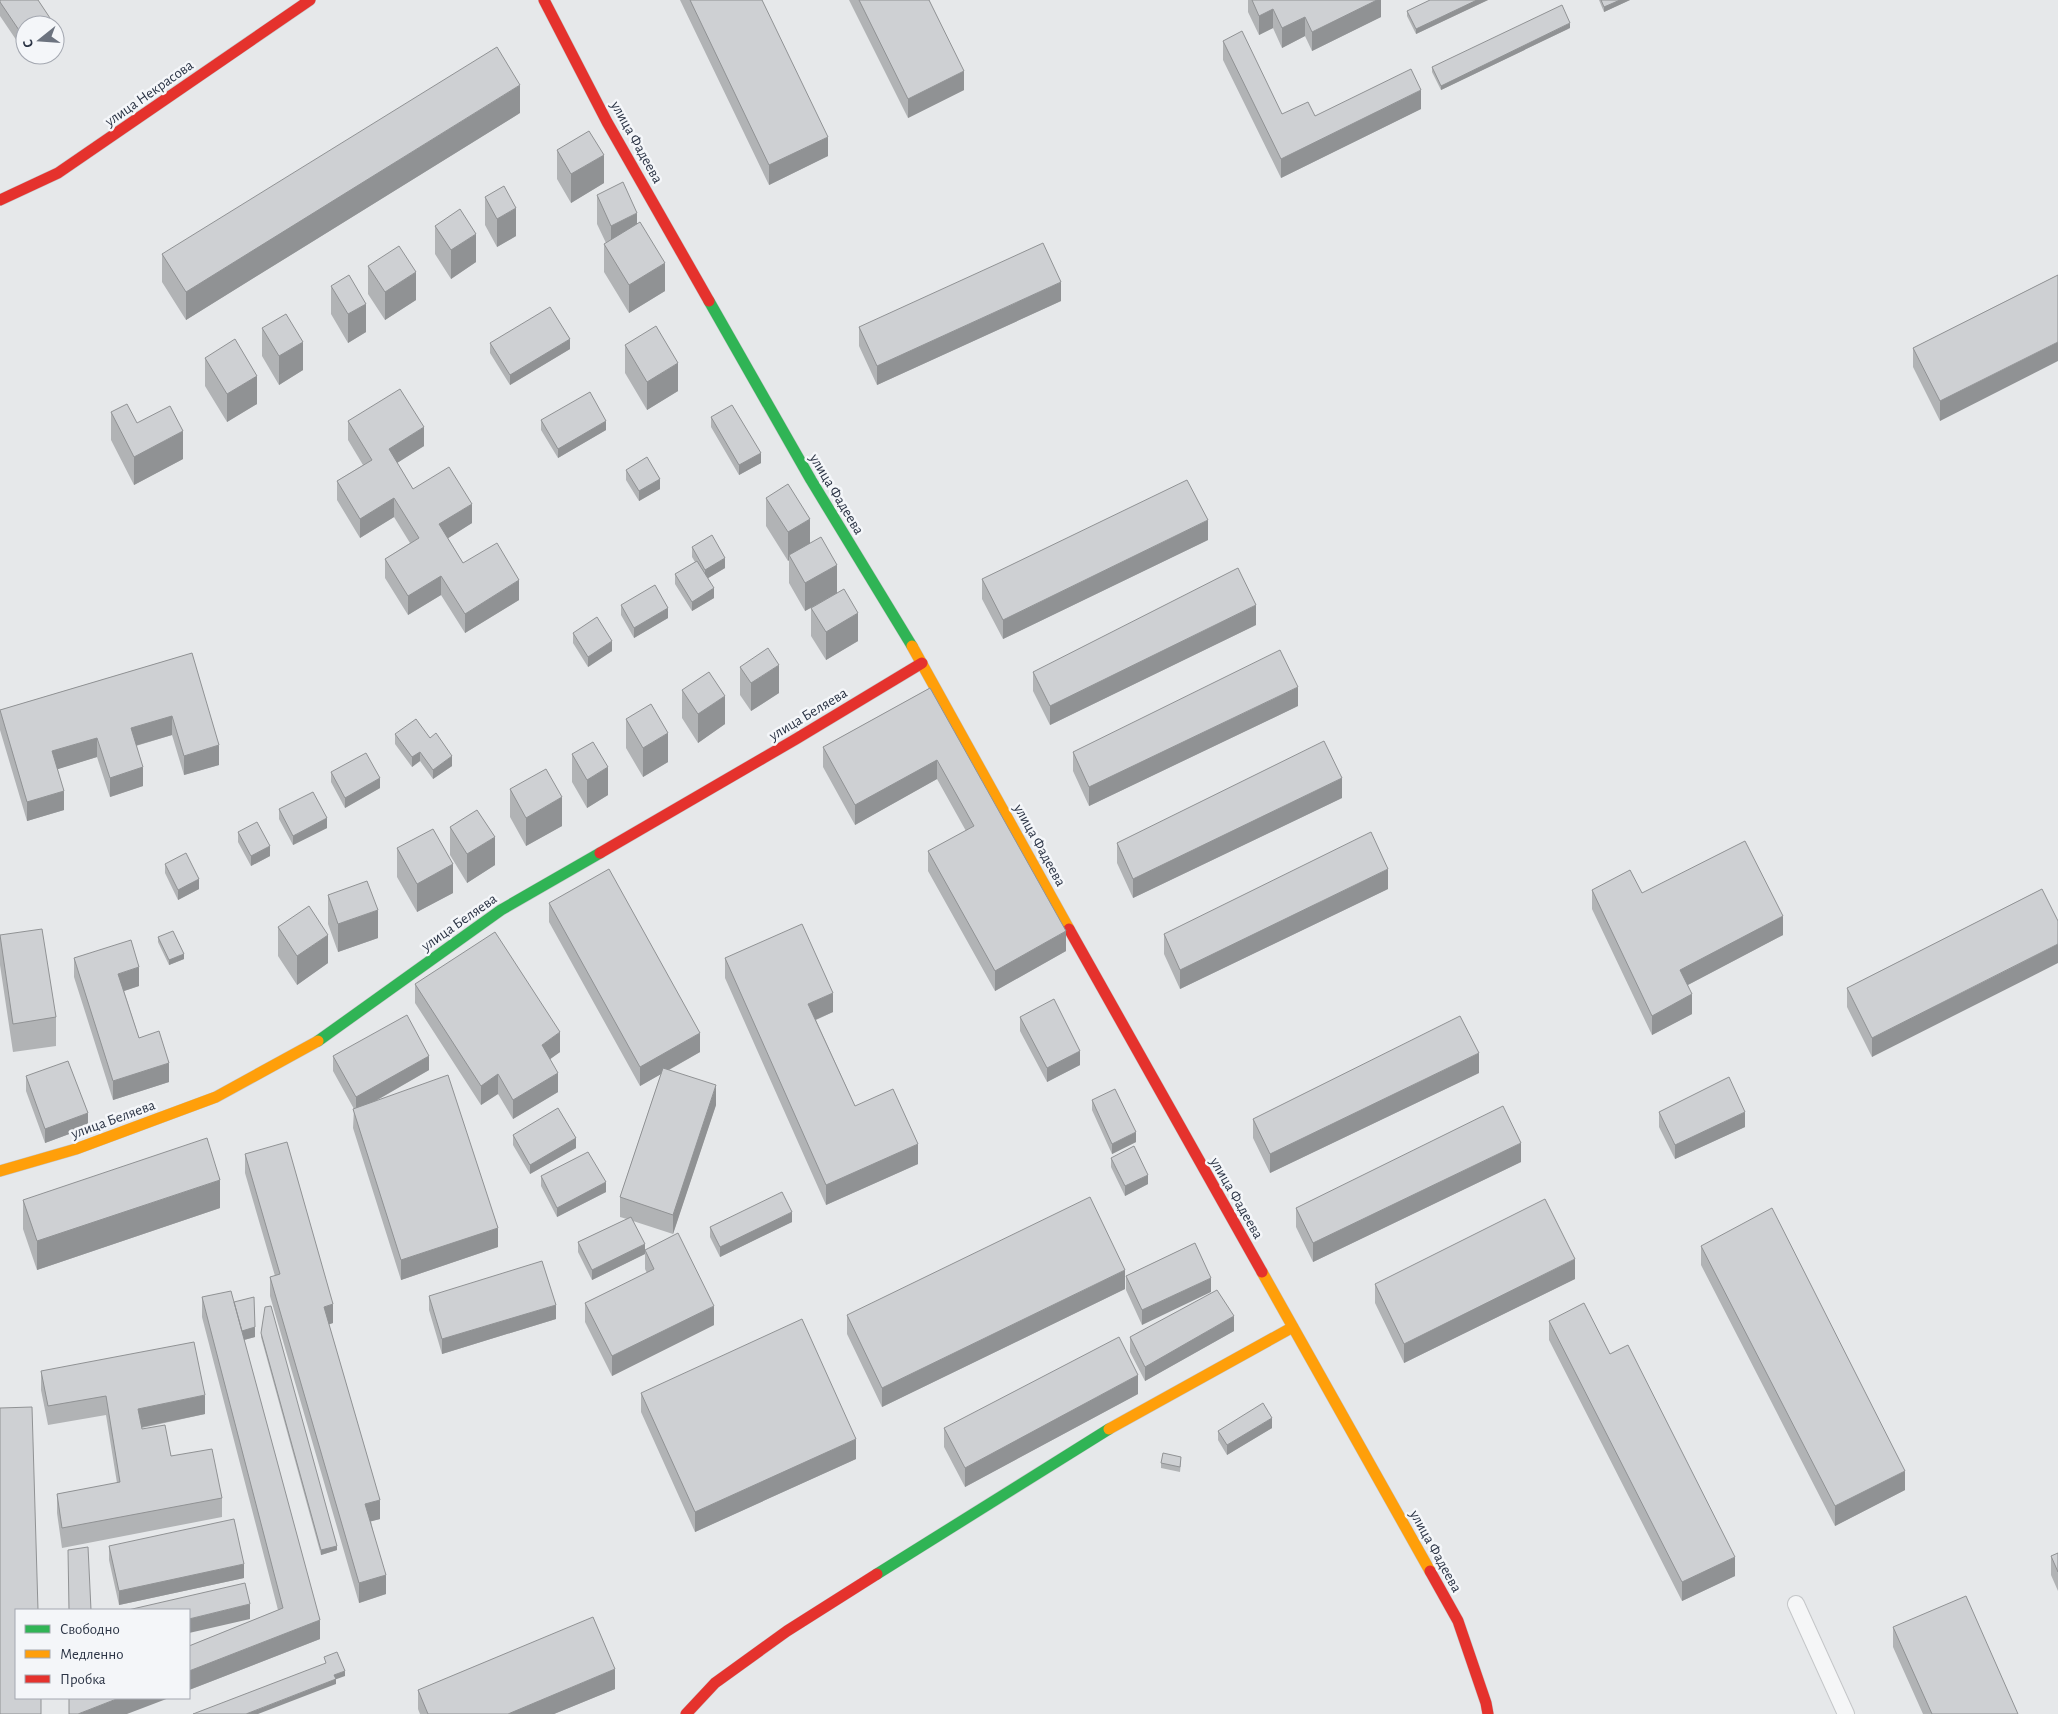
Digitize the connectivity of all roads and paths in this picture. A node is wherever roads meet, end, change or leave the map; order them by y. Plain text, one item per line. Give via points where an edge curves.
1 (310, 0) edge
2 (544, 0) edge
3 (0, 200) edge
4 (922, 663) junction
5 (0, 1170) edge
6 (1293, 1327) junction
7 (1796, 1604) dead end
8 (686, 1714) edge
9 (1488, 1714) edge
10 (1846, 1714) edge

1 - 3 main road, улица Некрасова via 58,173
2 - 4 main road, улица Фадеева via 607,122 806,472
4 - 5 main road, улица Беляева via 796,740 501,910 320,1040 216,1097 76,1149
4 - 6 main road, улица Фадеева
6 - 8 main road via 1125,1419 787,1631 715,1683
6 - 9 main road, улица Фадеева via 1458,1621
7 - 10 street

